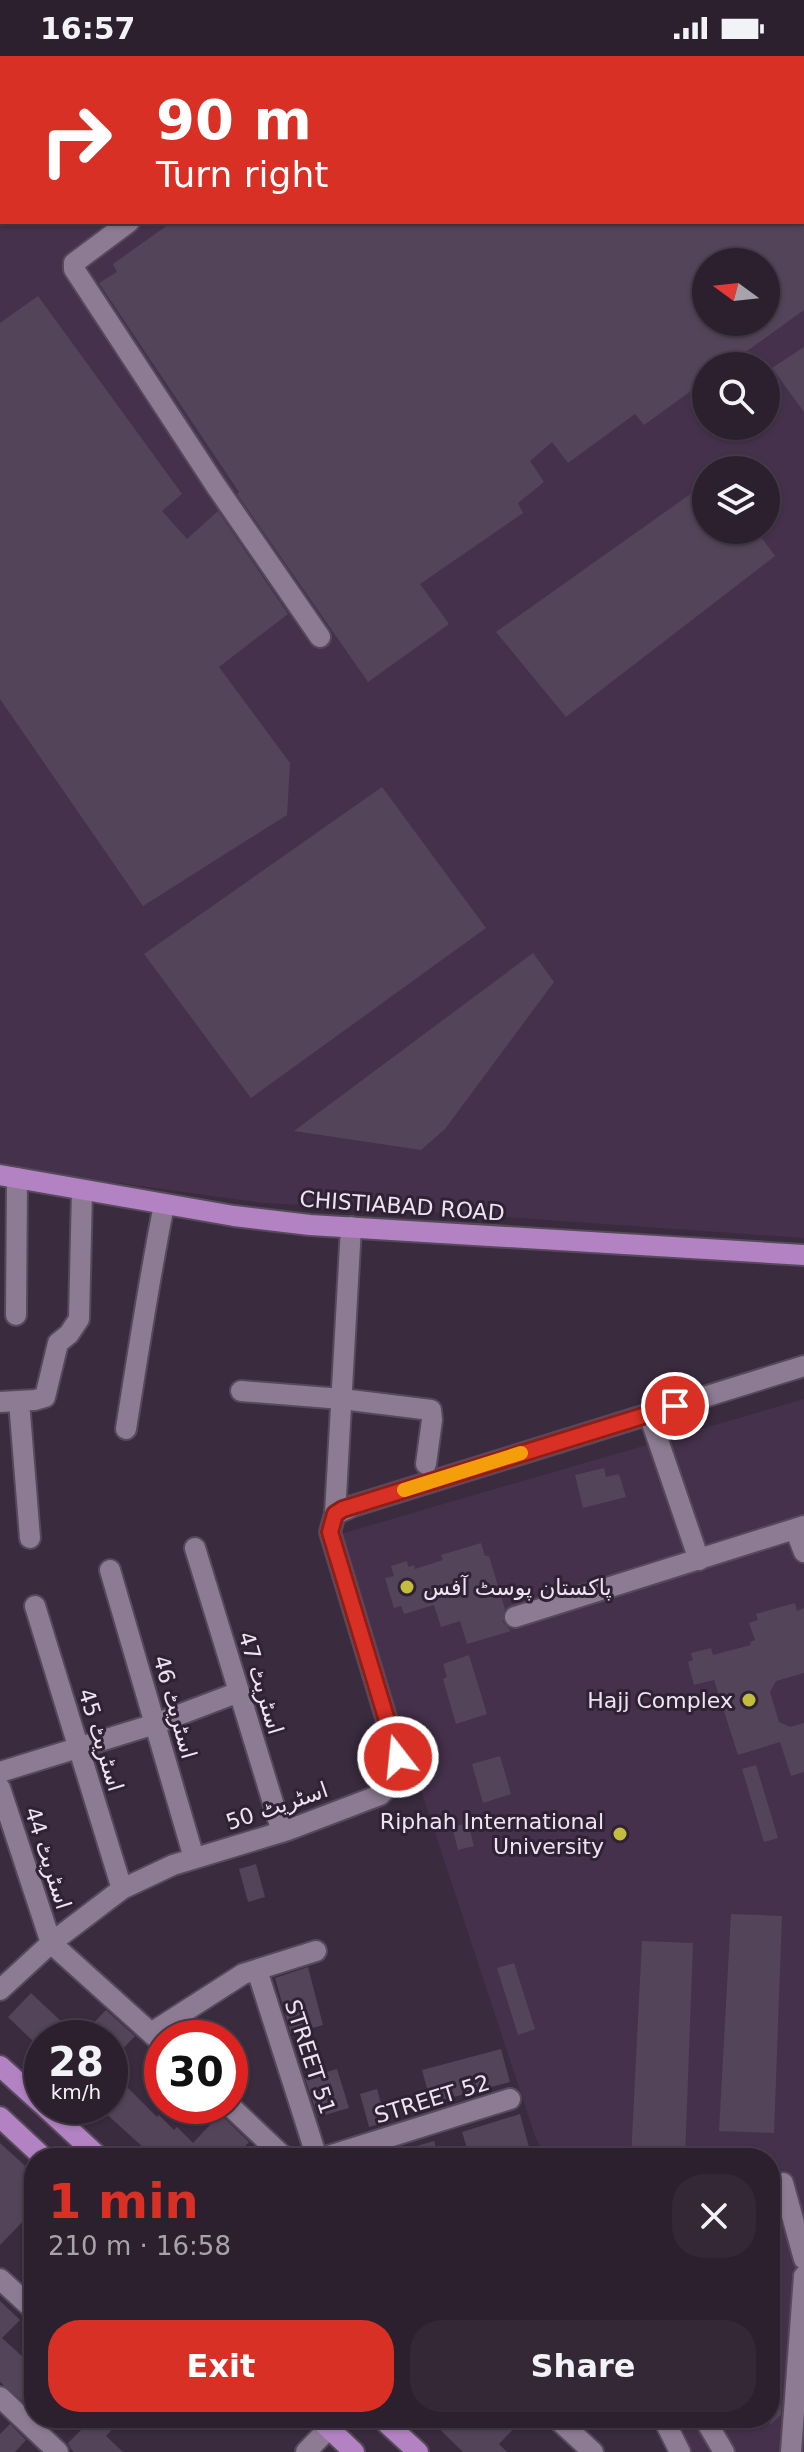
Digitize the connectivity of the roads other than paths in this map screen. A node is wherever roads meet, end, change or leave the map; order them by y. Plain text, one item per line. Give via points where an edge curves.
1 (126, 224) edge
2 (320, 637) dead end
3 (8, 1177) edge
4 (82, 1191) junction
5 (164, 1205) junction
6 (351, 1227) junction
7 (804, 1255) edge
8 (16, 1315) dead end
9 (804, 1366) edge
10 (241, 1391) dead end
11 (342, 1399) junction
12 (9, 1402) edge
13 (649, 1414) junction
14 (126, 1429) dead end
15 (426, 1464) dead end
16 (333, 1523) junction
17 (800, 1527) edge
18 (30, 1538) dead end
19 (195, 1548) dead end
20 (804, 1552) edge
21 (699, 1560) junction
22 (110, 1570) dead end
23 (35, 1606) dead end
24 (515, 1617) dead end
25 (239, 1692) junction
26 (155, 1724) junction
27 (78, 1748) junction
28 (0, 1772) edge
29 (0, 1788) edge
30 (282, 1832) junction
31 (194, 1858) junction
32 (122, 1889) junction
33 (51, 1943) junction
34 (316, 1951) dead end
35 (257, 1970) junction
36 (0, 1990) edge
37 (181, 2020) edge
38 (144, 2026) edge
39 (0, 2066) edge
40 (24, 2088) edge
41 (510, 2099) dead end
42 (0, 2117) edge
43 (248, 2123) edge
44 (63, 2124) edge
45 (33, 2148) edge
46 (89, 2148) edge
47 (274, 2148) edge
48 (316, 2148) edge
49 (351, 2148) edge
50 (780, 2195) edge
51 (804, 2259) edge
52 (804, 2276) edge
53 (0, 2279) edge
54 (24, 2301) edge
55 (0, 2397) edge
56 (24, 2420) edge
57 (33, 2428) edge
58 (321, 2428) edge
59 (329, 2428) edge
60 (392, 2428) edge
61 (567, 2428) edge
62 (668, 2428) edge
63 (710, 2428) edge
64 (58, 2452) edge
65 (306, 2452) edge
66 (354, 2452) edge
67 (418, 2452) edge
68 (593, 2452) edge
69 (680, 2452) edge
70 (724, 2452) edge
71 (791, 2452) edge

1 - 2 street via 74,263 74,269
3 - 4 main road, CHISTIABAD ROAD
3 - 8 street
4 - 5 main road, CHISTIABAD ROAD
4 - 12 street via 79,1319 58,1343 45,1397
5 - 6 main road, CHISTIABAD ROAD
5 - 14 street
6 - 7 main road, CHISTIABAD ROAD
6 - 11 street
9 - 13 street
10 - 11 street
11 - 15 street via 431,1410
11 - 16 street
12 - 18 street
13 - 16 street via 343,1509
13 - 21 street
16 - 30 street, اسٹریٹ 50 via 398,1757 395,1780 380,1795
17 - 20 street
17 - 21 street
19 - 25 street, اسٹریٹ 47
21 - 24 street
22 - 26 street, اسٹریٹ 46
23 - 27 street, اسٹریٹ 45
25 - 26 street
25 - 30 street, اسٹریٹ 47
26 - 27 street
26 - 31 street, اسٹریٹ 46
27 - 28 street
27 - 32 street, اسٹریٹ 45
29 - 33 street, اسٹریٹ 44
30 - 31 street, اسٹریٹ 50
31 - 32 street, اسٹریٹ 50
32 - 33 street, اسٹریٹ 50
33 - 36 street, اسٹریٹ 50
33 - 38 street
34 - 35 street
35 - 37 street via 243,1974
35 - 48 street, STREET 51
39 - 40 main road
41 - 49 street, STREET 52
42 - 45 main road
43 - 47 street
44 - 46 main road
50 - 51 street
52 - 71 street
53 - 54 street
55 - 56 street
57 - 64 street
58 - 65 street
59 - 66 main road
60 - 67 main road
61 - 68 street
62 - 69 street
63 - 70 street

